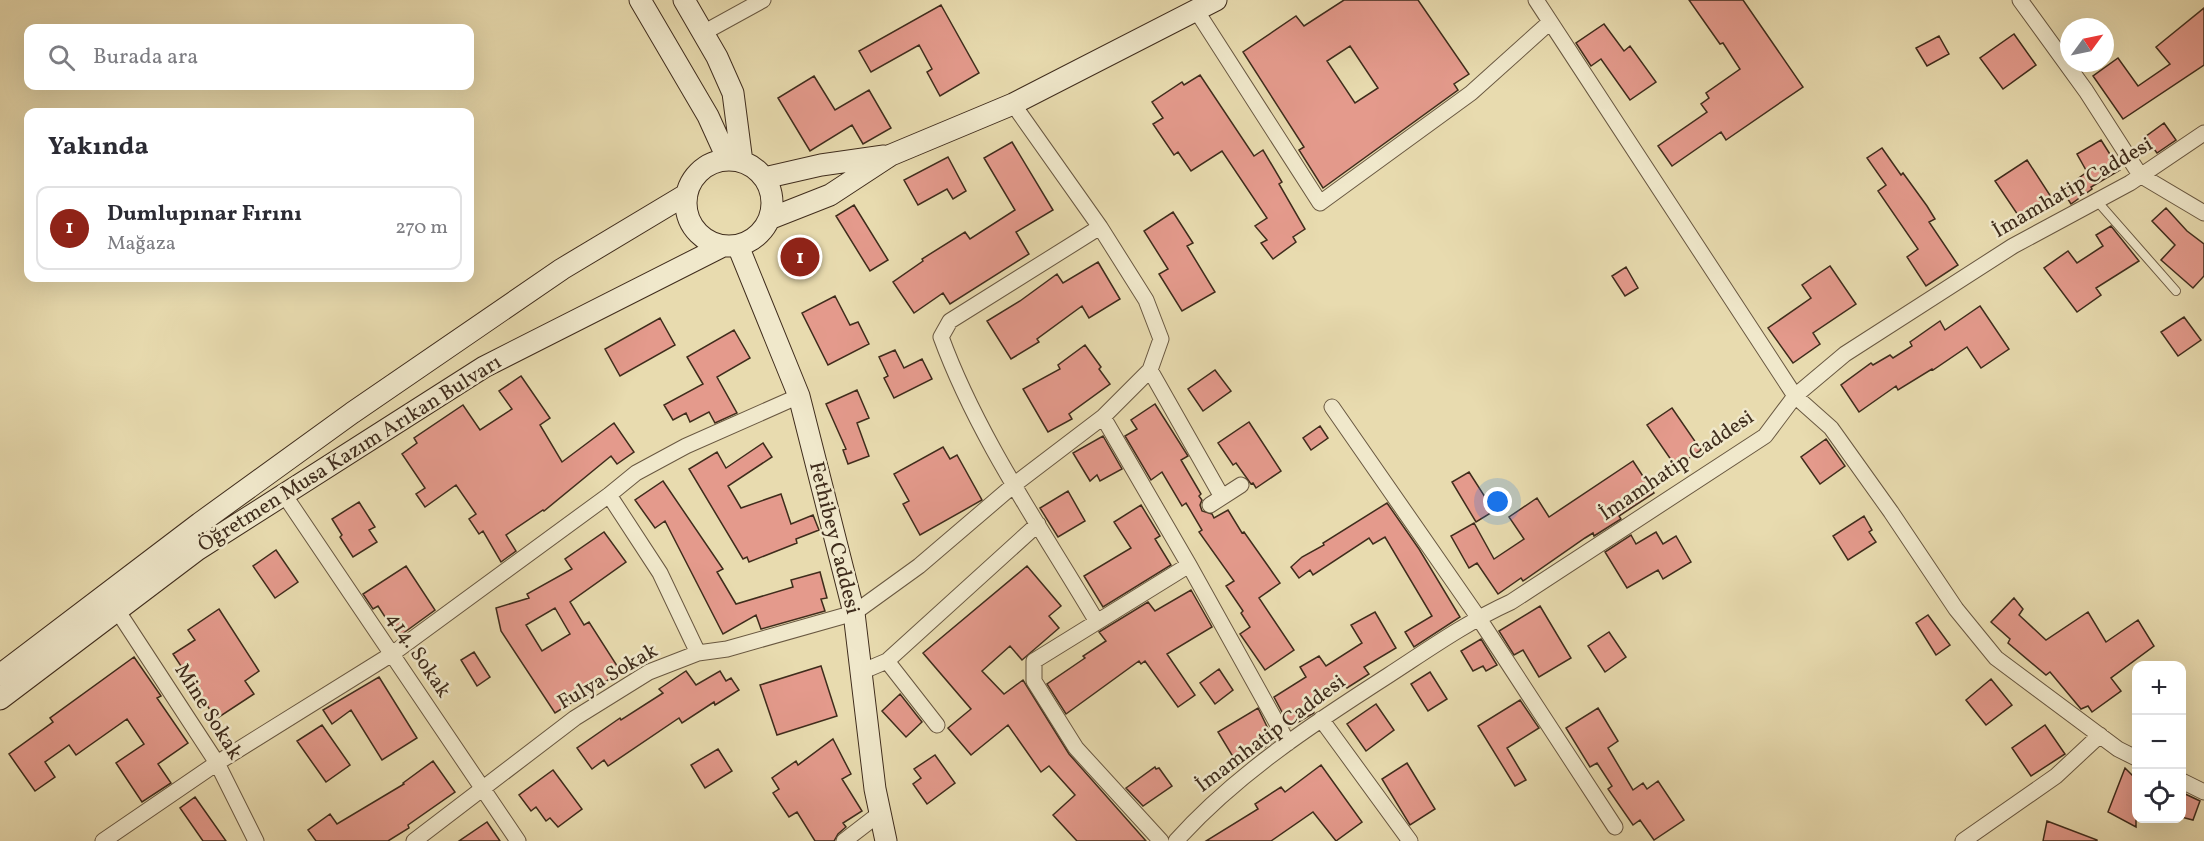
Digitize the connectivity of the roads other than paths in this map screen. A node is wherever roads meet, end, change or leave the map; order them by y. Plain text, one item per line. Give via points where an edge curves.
1 (640, 0) edge
2 (684, 0) edge
3 (763, 0) edge
4 (1216, 0) edge
5 (1536, 0) edge
6 (2020, 0) edge
7 (1196, 10) junction
8 (1550, 22) junction
9 (703, 33) junction
10 (1013, 104) junction
11 (2204, 133) edge
12 (891, 155) junction
13 (735, 161) junction
14 (2140, 175) junction
15 (765, 178) junction
16 (687, 194) junction
17 (2097, 201) junction
18 (2204, 213) edge
19 (769, 219) junction
20 (1100, 227) junction
21 (730, 246) junction
22 (2176, 291) dead end
23 (1150, 370) junction
24 (799, 396) junction
25 (1795, 396) junction
26 (1332, 407) dead end
27 (1102, 417) junction
28 (1015, 484) junction
29 (1242, 485) dead end
30 (283, 493) junction
31 (609, 495) junction
32 (1038, 524) junction
33 (1189, 565) junction
34 (112, 602) junction
35 (854, 613) junction
36 (1478, 617) junction
37 (1097, 622) junction
38 (698, 653) junction
39 (392, 654) junction
40 (886, 661) junction
41 (861, 672) junction
42 (0, 675) edge
43 (0, 699) edge
44 (1321, 719) junction
45 (937, 725) dead end
46 (2100, 735) junction
47 (1288, 743) junction
48 (2132, 756) edge
49 (216, 763) junction
50 (2186, 783) edge
51 (482, 788) junction
52 (2204, 792) edge
53 (879, 814) junction
54 (1615, 827) dead end
55 (103, 841) edge
56 (256, 841) edge
57 (414, 841) edge
58 (518, 841) edge
59 (844, 841) edge
60 (886, 841) edge
61 (1161, 841) edge
62 (1176, 841) edge
63 (1410, 841) edge
64 (1963, 841) edge

1 - 13 street
2 - 9 street
3 - 9 street
4 - 7 street
5 - 8 street
6 - 14 street
7 - 8 street via 1320,202 1471,93
7 - 10 street
8 - 25 street
9 - 13 street via 733,93
10 - 12 street
10 - 20 street
11 - 14 street, İmamhatip Caddesi
12 - 15 street
12 - 19 street via 830,195
13 - 15 street via 754,168
13 - 16 street via 714,163 701,170
14 - 17 street, İmamhatip Caddesi
14 - 18 street
15 - 19 street via 771,191
16 - 21 street via 690,222 704,238
16 - 34 street, Öğretmen Musa Kazım Arıkan Bulvarı via 562,269 352,413
17 - 22 lane
17 - 25 street, İmamhatip Caddesi via 2013,246 1901,317 1845,354
19 - 21 street via 751,241
20 - 23 street via 1146,300 1161,339
20 - 28 street via 950,321 941,337 954,372
21 - 24 street, Fethibey Caddesi
21 - 30 street, Öğretmen Musa Kazım Arıkan Bulvarı via 484,367
23 - 27 street
23 - 29 street via 1216,501
24 - 31 street via 636,472
24 - 35 street, Fethibey Caddesi
25 - 36 street, İmamhatip Caddesi via 1765,436 1511,602
25 - 46 street via 1831,428 1956,609 1996,658
26 - 36 street
27 - 28 street
27 - 33 street
28 - 32 street
28 - 35 street via 919,566
30 - 34 street, Öğretmen Musa Kazım Arıkan Bulvarı
30 - 39 street, 414. Sokak
31 - 38 street via 660,573
31 - 39 street
32 - 37 street
32 - 40 street
33 - 37 street
33 - 47 street
34 - 42 street, Öğretmen Musa Kazım Arıkan Bulvarı
34 - 43 street, Öğretmen Musa Kazım Arıkan Bulvarı
34 - 49 street, Mine Sokak
35 - 38 street, Fulya Sokak via 727,649
35 - 41 street, Fethibey Caddesi
36 - 44 street, İmamhatip Caddesi
36 - 54 street
37 - 61 street via 1034,661 1034,681 1076,748
38 - 51 street, Fulya Sokak via 649,672 575,718
39 - 49 street
39 - 51 street, 414. Sokak
40 - 41 street
40 - 45 street
41 - 53 street, Fethibey Caddesi
44 - 47 street, İmamhatip Caddesi
44 - 63 street
46 - 48 street
46 - 64 street via 2056,776
47 - 62 street, İmamhatip Caddesi via 1198,816
49 - 55 street
49 - 56 street, Mine Sokak
50 - 52 street
51 - 57 street, Fulya Sokak
51 - 58 street, 414. Sokak
53 - 59 street
53 - 60 street, Fethibey Caddesi

